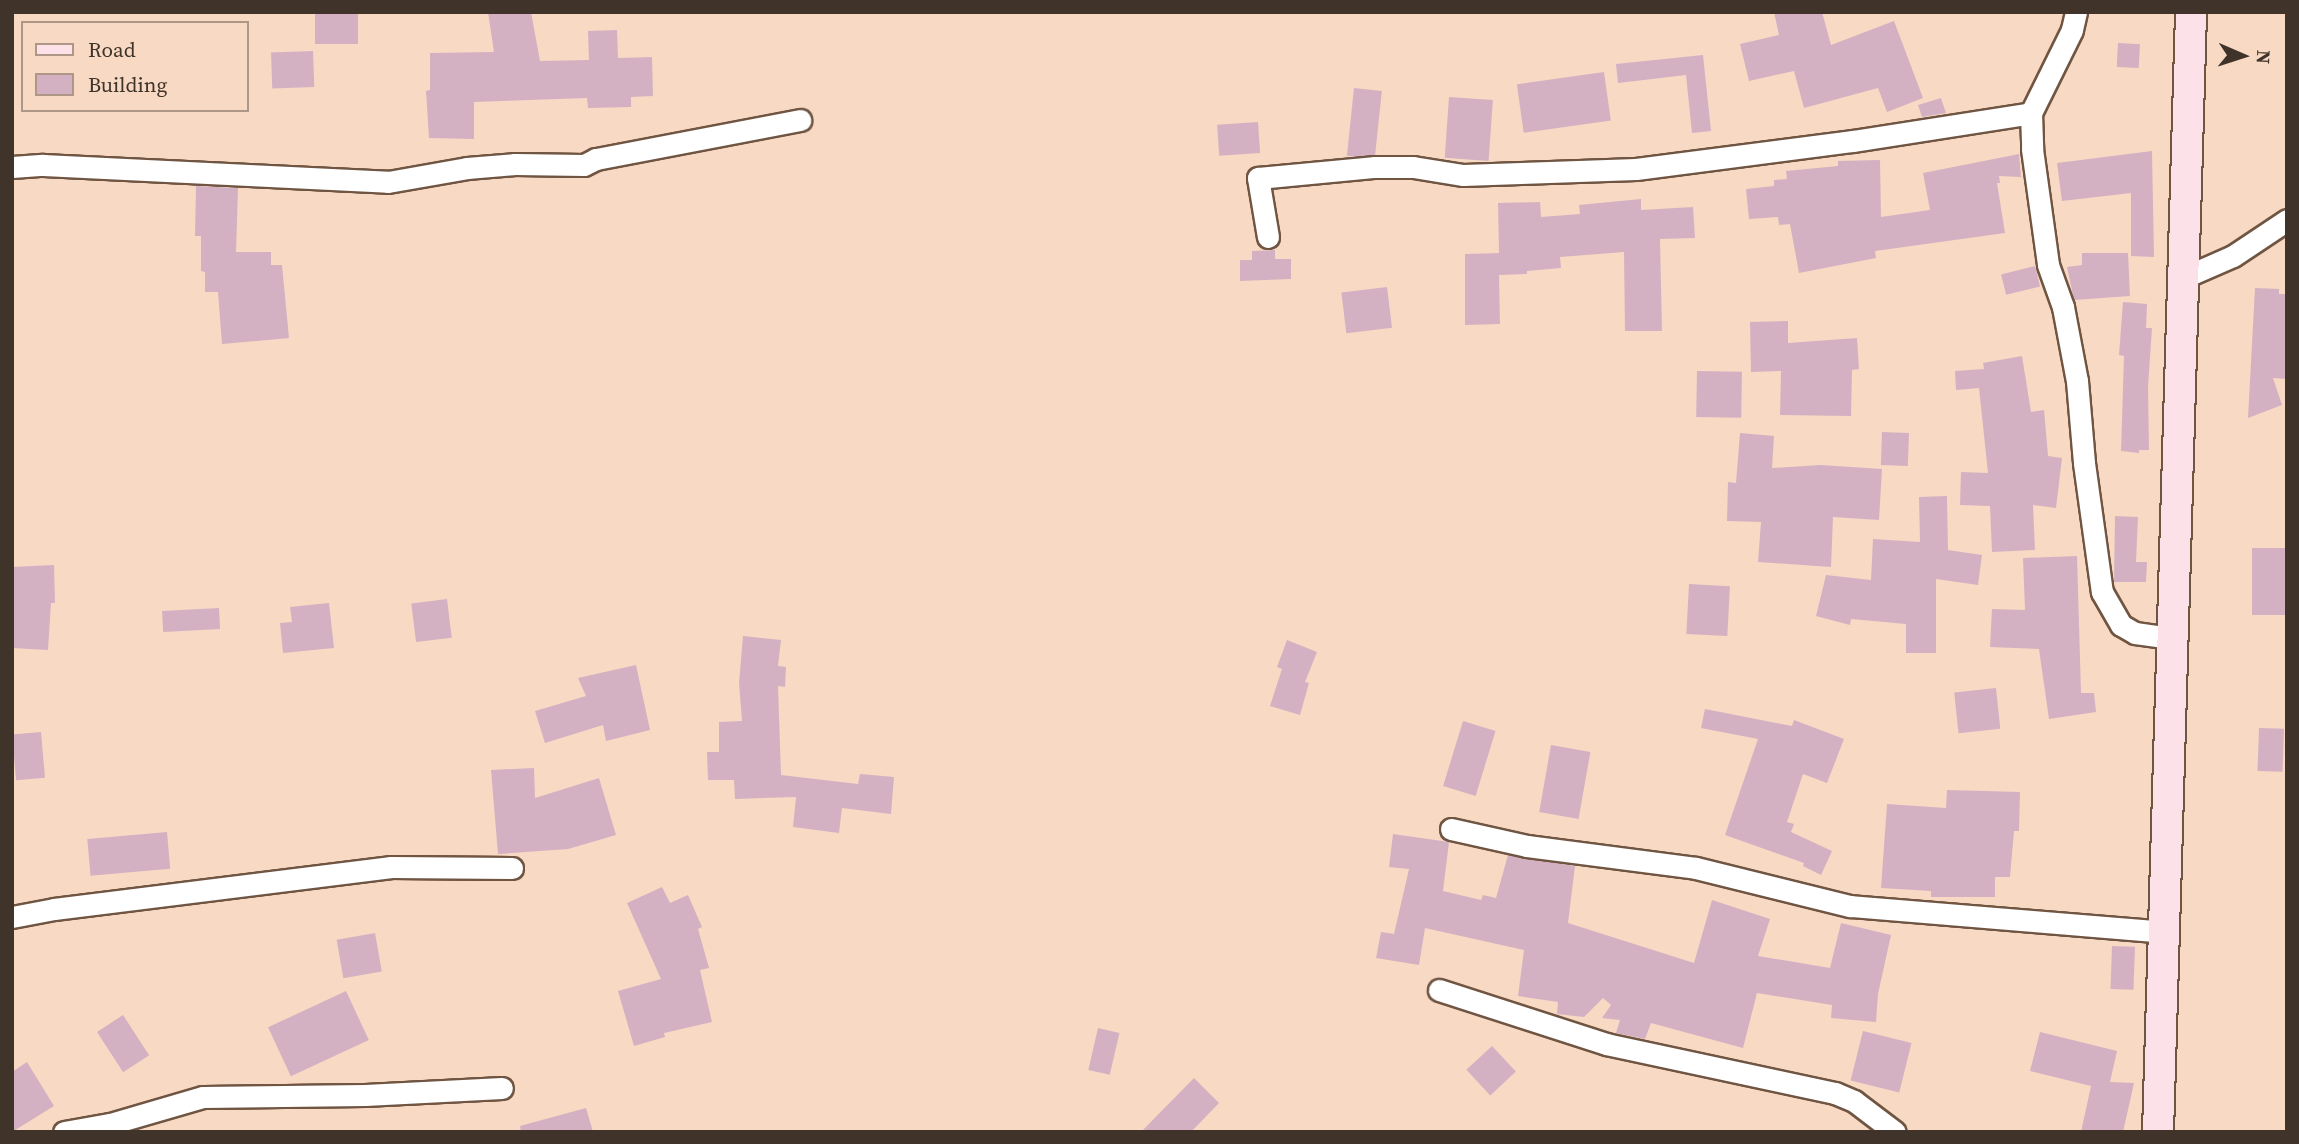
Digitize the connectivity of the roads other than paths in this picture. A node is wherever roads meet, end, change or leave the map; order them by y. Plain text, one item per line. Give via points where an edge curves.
1 (2076, 12) edge
2 (2191, 12) edge
3 (2031, 113) junction
4 (800, 120) dead end
5 (12, 167) edge
6 (2287, 220) edge
7 (1268, 237) dead end
8 (2185, 277) junction
9 (2172, 638) junction
10 (1451, 829) dead end
11 (512, 869) dead end
12 (12, 917) edge
13 (2165, 932) junction
14 (1439, 989) dead end
15 (502, 1088) dead end
16 (64, 1132) edge
17 (1895, 1132) edge
18 (2158, 1132) edge

1 - 3 street via 2072,30
2 - 8 main road
3 - 7 street via 1636,169 1463,175 1413,167 1365,168 1258,178
3 - 9 street via 2048,265 2063,307 2077,381 2102,592 2121,625 2135,633
4 - 5 street via 584,164 467,168 388,182
6 - 8 street via 2233,256
8 - 9 main road
9 - 13 main road
10 - 13 street via 1527,846 1696,868 1850,906
11 - 12 street via 391,867
13 - 18 main road
14 - 17 street via 1606,1044 1835,1093 1854,1101
15 - 16 street via 203,1097 110,1125

